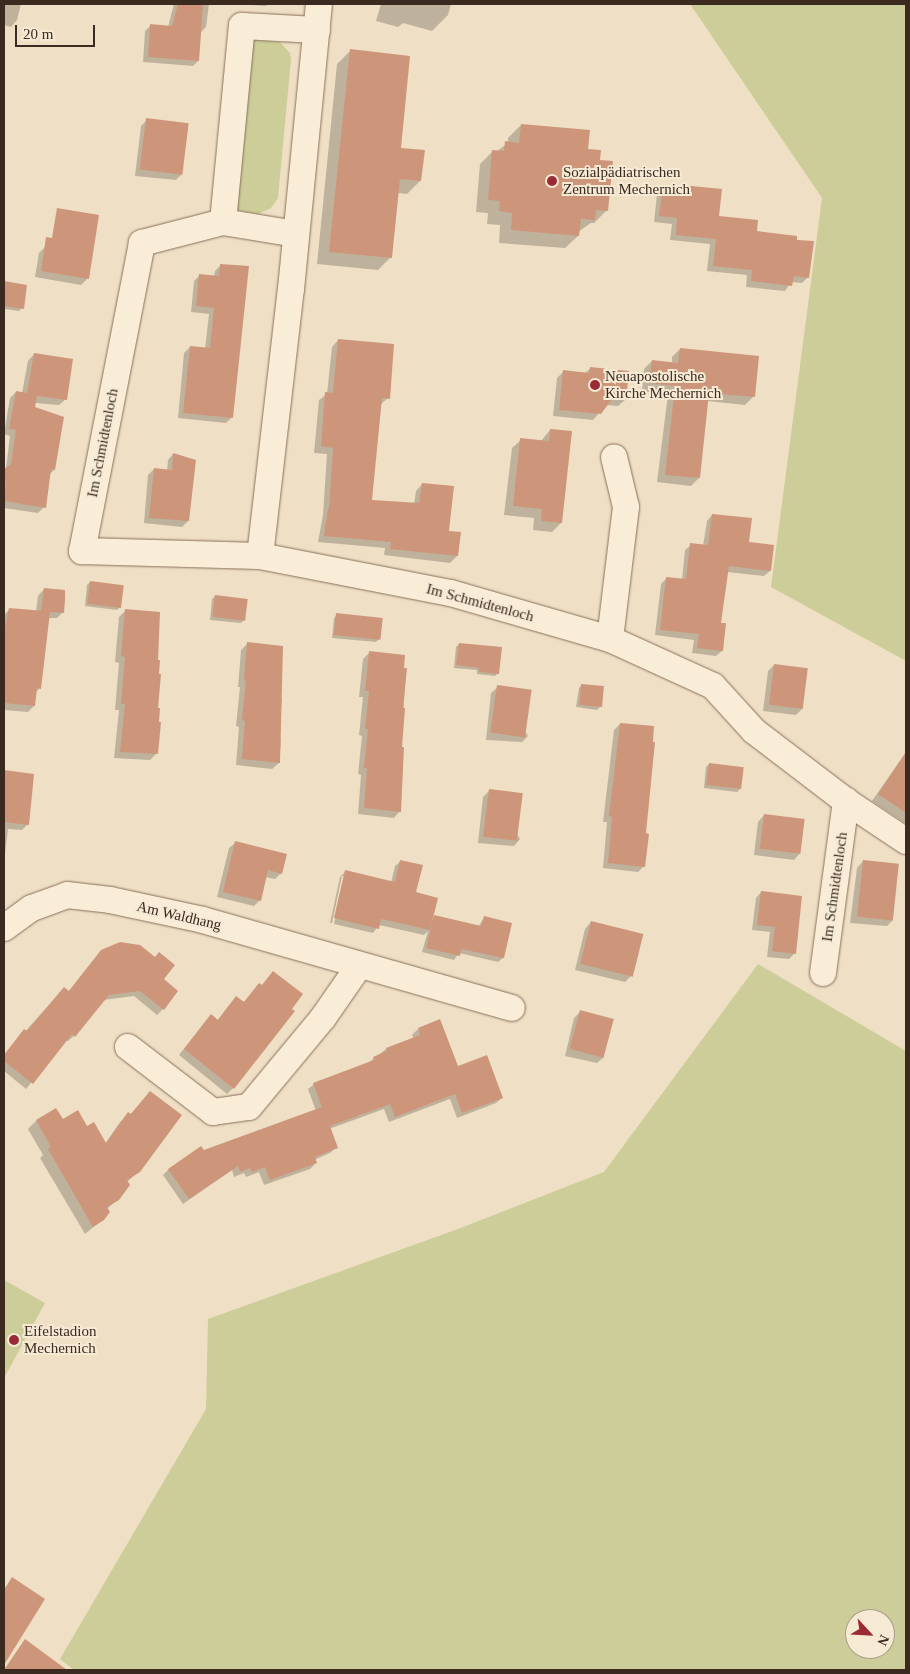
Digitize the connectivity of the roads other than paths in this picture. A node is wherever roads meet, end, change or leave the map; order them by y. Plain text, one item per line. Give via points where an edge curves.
1 (319, 4) edge
2 (317, 30) junction
3 (223, 222) junction
4 (296, 234) junction
5 (614, 457) dead end
6 (260, 556) junction
7 (610, 639) junction
8 (846, 801) junction
9 (906, 841) edge
10 (4, 928) edge
11 (359, 966) junction
12 (823, 973) dead end
13 (512, 1008) dead end
14 (128, 1047) dead end

1 - 2 street
2 - 3 street via 242,26
2 - 4 street
3 - 4 street, Im Schmidtenloch
3 - 6 street, Im Schmidtenloch via 142,244 82,551
4 - 6 street
5 - 7 street via 626,507
6 - 7 street, Im Schmidtenloch via 451,593
7 - 8 street, Im Schmidtenloch via 714,686 754,731
8 - 9 street, Im Schmidtenloch
8 - 12 street, Im Schmidtenloch
10 - 11 street, Am Waldhang via 32,908 67,895 110,900 204,920
11 - 13 street, Am Waldhang
11 - 14 street via 323,1018 249,1107 213,1112

